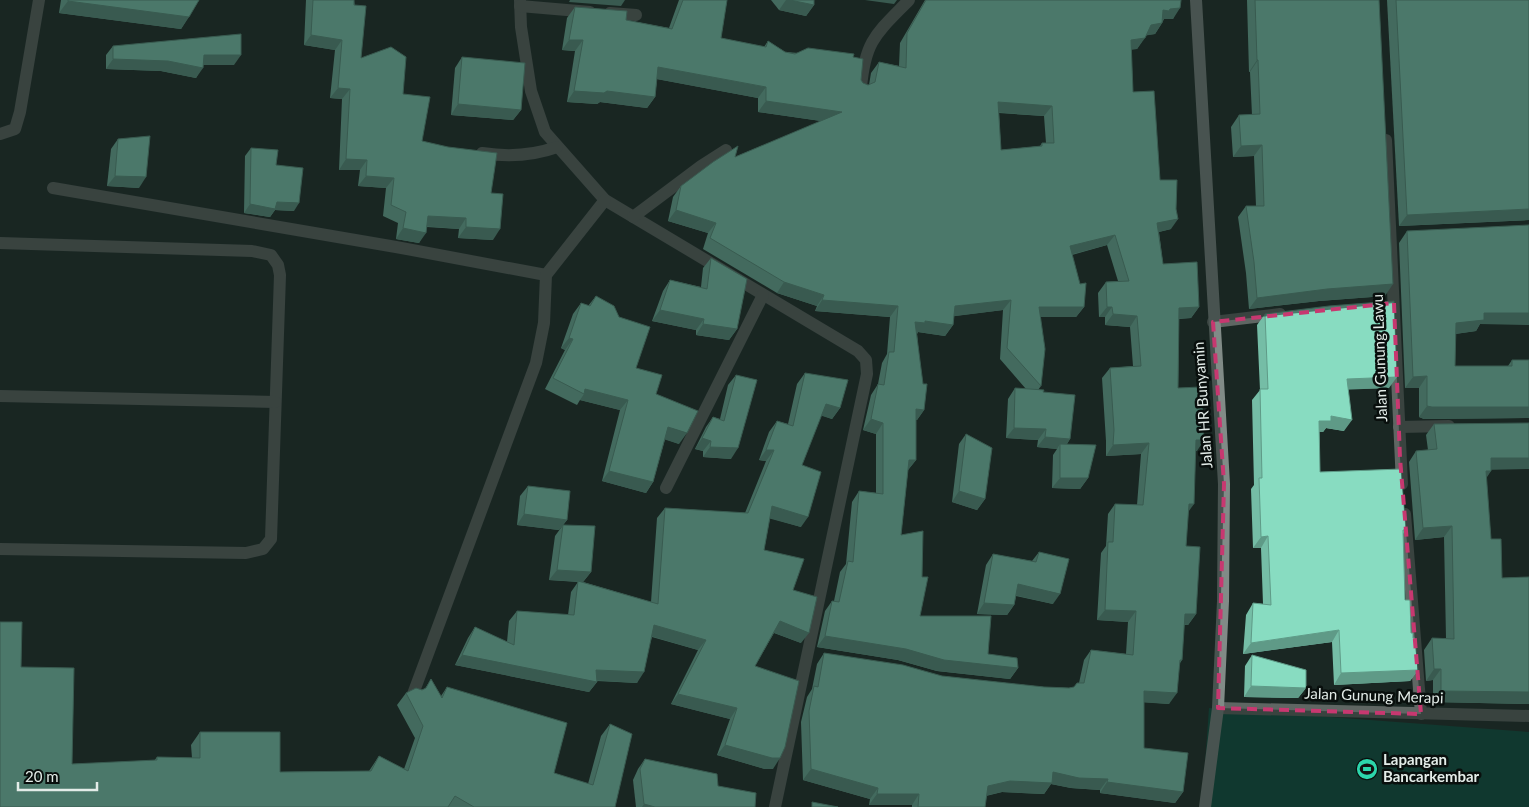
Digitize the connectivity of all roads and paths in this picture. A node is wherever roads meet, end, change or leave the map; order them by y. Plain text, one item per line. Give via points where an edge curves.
1 (39, 0) edge
2 (909, 0) edge
3 (1196, 0) edge
4 (520, 3) edge
5 (636, 15) dead end
6 (861, 88) edge
7 (1386, 128) edge
8 (0, 134) edge
9 (557, 147) junction
10 (726, 150) dead end
11 (472, 152) edge
12 (53, 188) dead end
13 (605, 200) junction
14 (633, 217) junction
15 (0, 243) edge
16 (546, 275) junction
17 (763, 295) junction
18 (1291, 312) edge
19 (1214, 322) junction
20 (0, 396) edge
21 (275, 402) junction
22 (1399, 426) junction
23 (1464, 426) edge
24 (666, 488) dead end
25 (0, 549) edge
26 (413, 694) edge
27 (1218, 708) junction
28 (1421, 714) junction
29 (1529, 716) edge
30 (775, 807) edge
31 (1205, 807) edge

1 - 8 street via 20,112 15,128
2 - 6 street via 871,42 863,65
3 - 19 main road, Jalan HR Bunyamin
4 - 5 street
4 - 9 street via 531,91 545,132
7 - 22 street, Jalan Gunung Lawu via 1396,235 1390,303
9 - 11 street via 524,155
9 - 13 street
10 - 14 street
12 - 16 street
13 - 14 street
13 - 16 street
14 - 17 street
15 - 21 street via 252,251 271,255 280,275
16 - 26 street via 544,323 536,363
17 - 24 street
17 - 30 street via 858,351 866,360 867,374 813,655
18 - 19 street
19 - 27 main road, Jalan HR Bunyamin via 1224,484 1224,601
20 - 21 street
21 - 25 street via 271,539 263,549 246,553
22 - 23 street
22 - 28 street, Jalan Gunung Lawu
27 - 28 street, Jalan Gunung Merapi
27 - 31 main road, Jalan HR Bunyamin
28 - 29 street, Jalan Gunung Merapi

